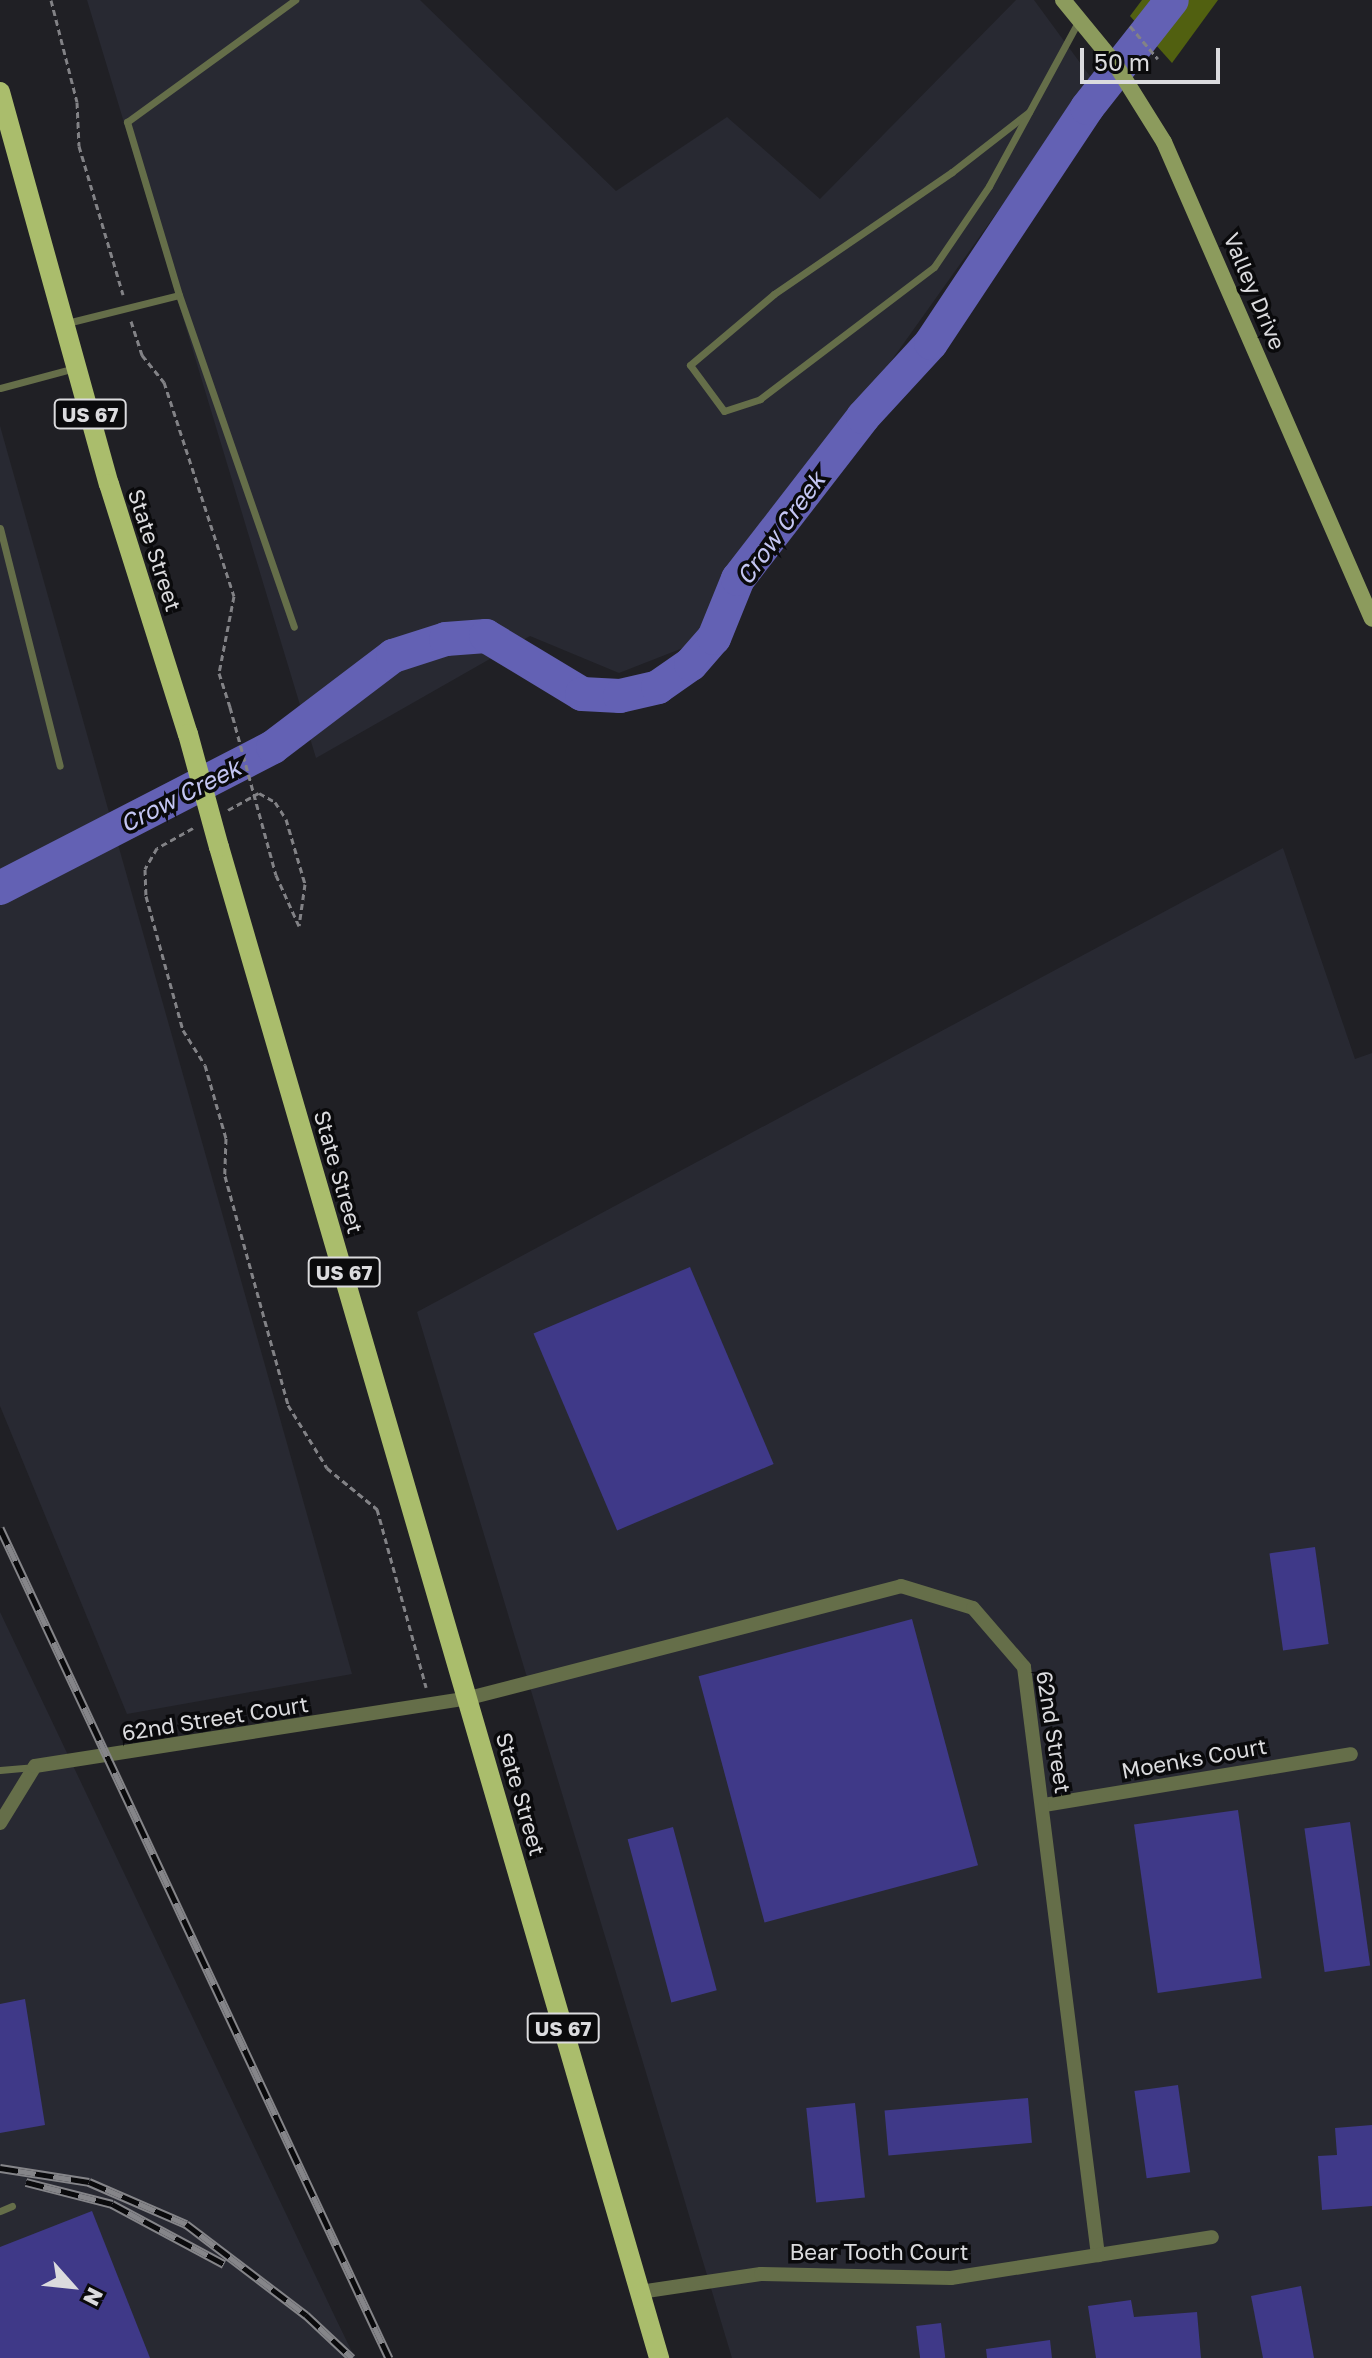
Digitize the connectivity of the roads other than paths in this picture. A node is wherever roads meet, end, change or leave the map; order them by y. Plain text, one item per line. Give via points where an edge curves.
1 (295, 0) edge
2 (1063, 0) edge
3 (1080, 18) junction
4 (0, 92) edge
5 (1029, 112) junction
6 (179, 295) junction
7 (65, 324) junction
8 (77, 367) junction
9 (0, 388) edge
10 (0, 528) edge
11 (1372, 619) edge
12 (294, 627) dead end
13 (60, 766) dead end
14 (469, 1698) junction
15 (1351, 1754) dead end
16 (35, 1766) junction
17 (0, 1770) edge
18 (1044, 1805) junction
19 (0, 1823) edge
20 (12, 2206) dead end
21 (0, 2211) edge
22 (1212, 2237) dead end
23 (1098, 2255) junction
24 (640, 2292) junction
25 (659, 2358) edge

1 - 6 lane via 127,122
2 - 3 street, Valley Drive
3 - 5 lane
3 - 11 street, Valley Drive via 1145,106 1200,215
4 - 7 main road, State Street / US 67
5 - 5 lane via 989,186 934,267 760,399 724,411 690,365 774,294 952,172
6 - 7 lane
6 - 12 lane
7 - 8 main road, State Street / US 67
8 - 9 lane
8 - 14 main road, State Street / US 67, bridge
10 - 13 lane
14 - 16 street, 62nd Street Court
14 - 18 street, 62nd Street via 901,1586 973,1608 1024,1667
14 - 24 main road, State Street / US 67
15 - 18 street, Moenks Court
16 - 17 lane
16 - 19 street
18 - 23 street, 62nd Street
20 - 21 lane
22 - 23 street, Bear Tooth Court
23 - 24 street, Bear Tooth Court via 951,2278 761,2274 691,2280
24 - 25 main road, State Street / US 67

